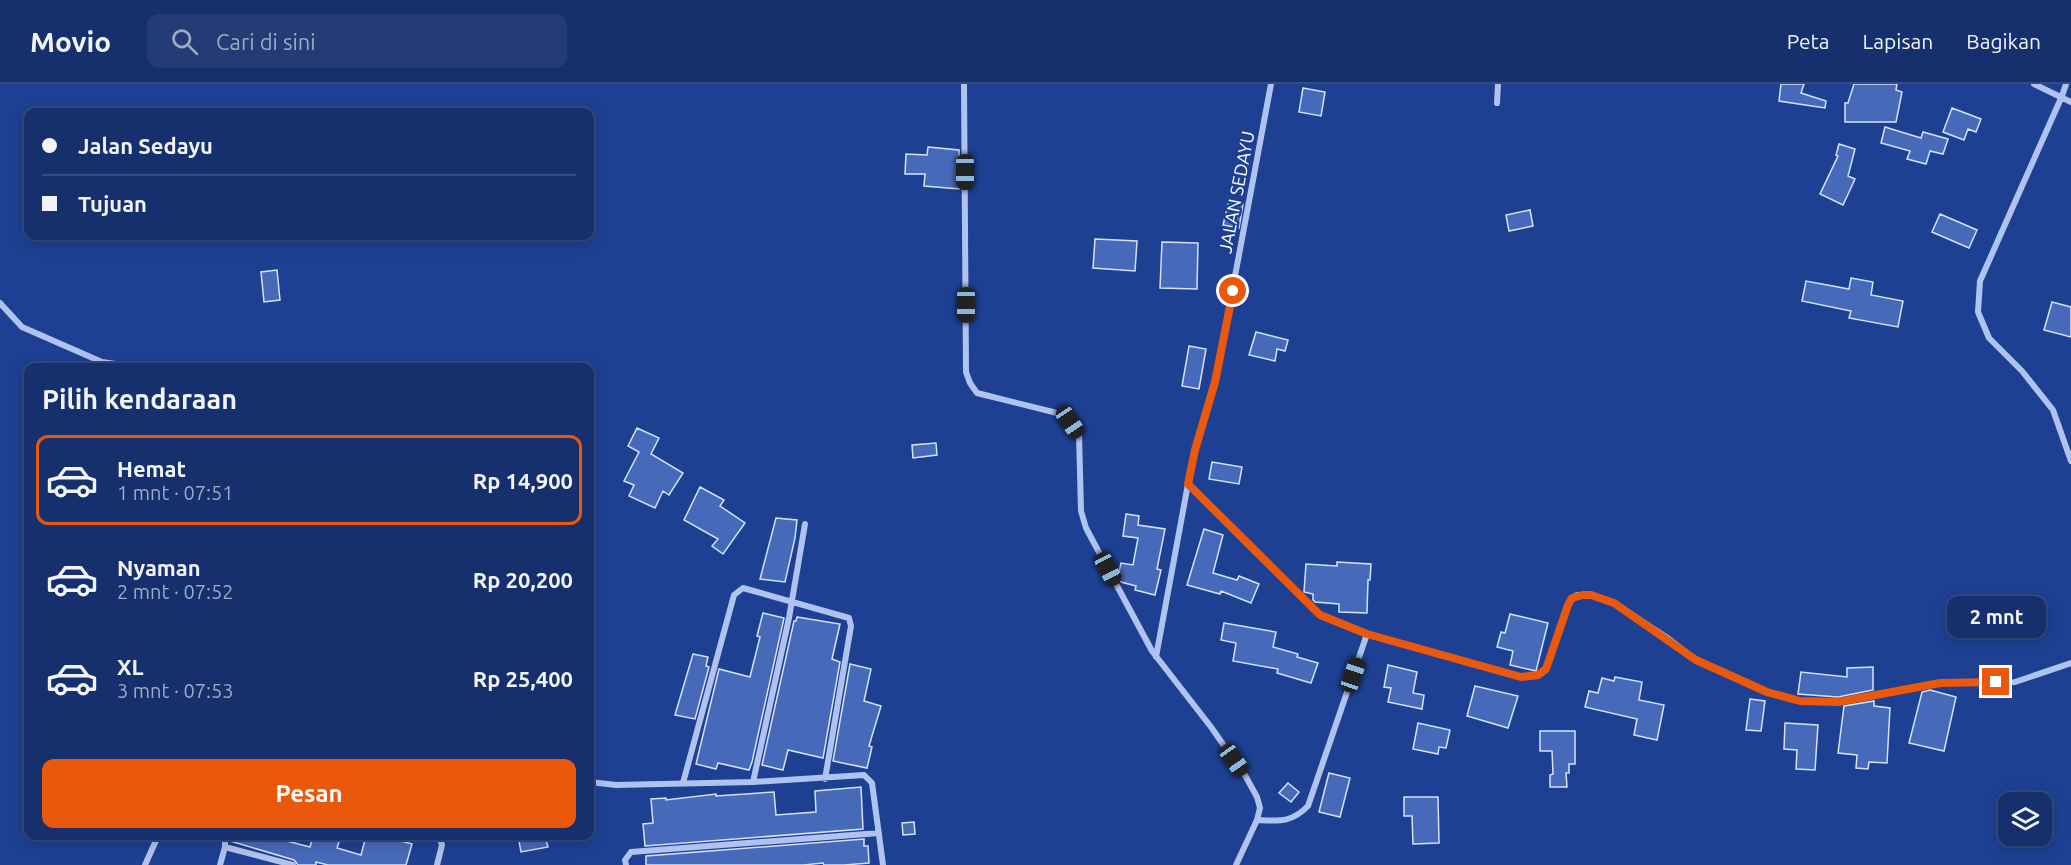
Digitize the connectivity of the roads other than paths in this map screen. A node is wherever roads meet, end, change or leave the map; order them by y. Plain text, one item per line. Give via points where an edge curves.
1 (964, 84) edge
2 (1271, 84) edge
3 (1498, 84) edge
4 (2034, 84) edge
5 (2066, 84) edge
6 (2062, 96) junction
7 (2071, 102) edge
8 (1497, 103) dead end
9 (0, 303) edge
10 (109, 363) edge
11 (2071, 461) edge
12 (1188, 484) junction
13 (806, 524) dead end
14 (792, 601) junction
15 (1367, 634) junction
16 (1156, 657) junction
17 (2071, 663) edge
18 (825, 778) junction
19 (594, 782) edge
20 (753, 782) junction
21 (683, 783) junction
22 (1257, 820) junction
23 (879, 833) junction
24 (156, 840) edge
25 (225, 840) edge
26 (440, 840) edge
27 (225, 847) junction
28 (145, 865) edge
29 (220, 865) edge
30 (293, 865) edge
31 (437, 865) edge
32 (626, 865) edge
33 (883, 865) edge
34 (1236, 865) edge

1 - 16 street via 966,372 977,393 1057,413 1079,434 1082,520
2 - 12 street, JALAN SEDAYU via 1215,382
3 - 8 street
4 - 6 street
5 - 6 street
6 - 7 street
6 - 11 street via 1980,281 1977,312 1989,338 2053,410
9 - 10 street via 22,327
12 - 15 street via 1320,615
12 - 16 street, JALAN SEDAYU
13 - 14 street
14 - 18 street via 841,614 849,618 851,626
14 - 20 street
14 - 21 street via 743,588 734,595
15 - 17 street via 1532,677 1546,669 1572,598 1591,595 1614,603 1696,660 1736,680 1767,692 1819,703 1940,683 2015,682
15 - 22 street via 1308,806 1284,821
16 - 22 street via 1246,777 1260,808
18 - 20 street
18 - 23 street via 869,778
19 - 21 street
20 - 21 street
22 - 34 street
23 - 32 street via 631,852
23 - 33 street
24 - 28 street
25 - 27 street
26 - 31 street
27 - 29 street
27 - 30 street

